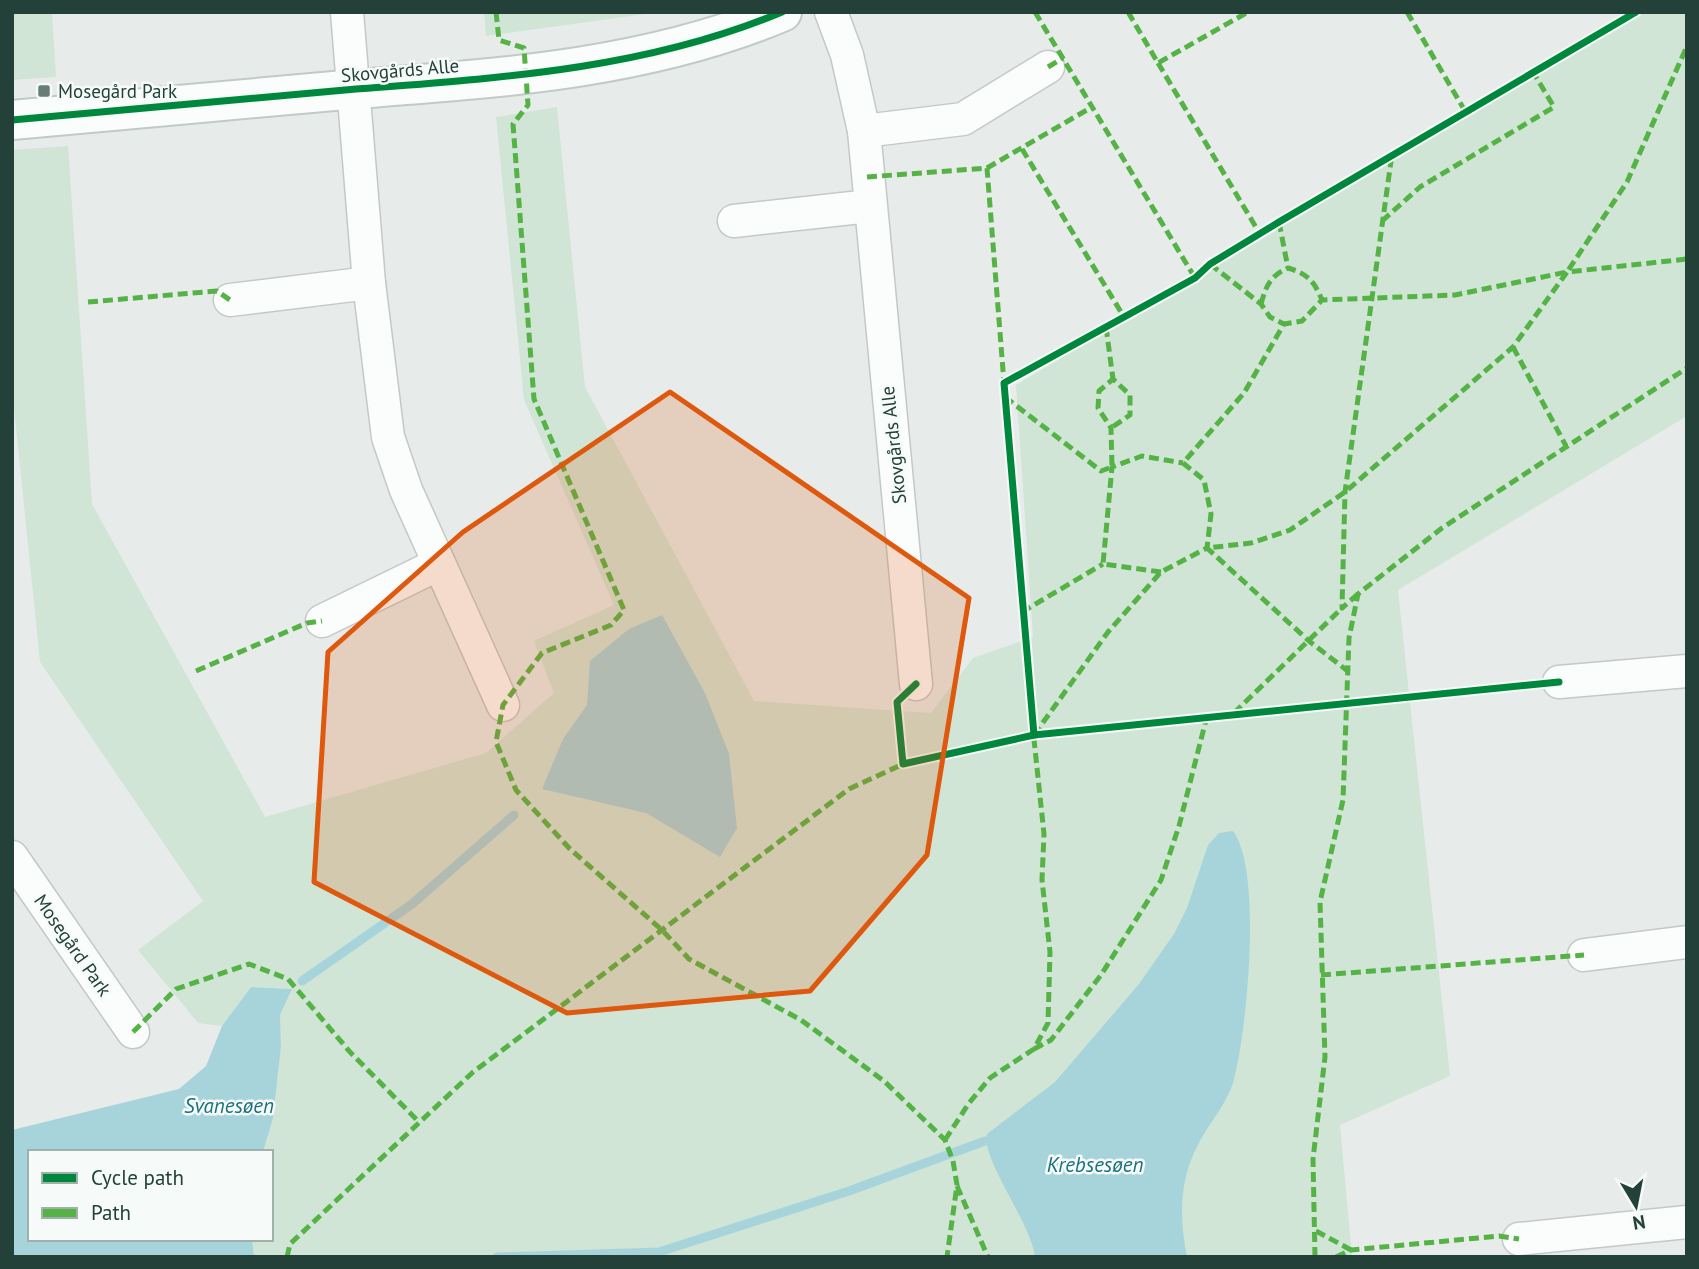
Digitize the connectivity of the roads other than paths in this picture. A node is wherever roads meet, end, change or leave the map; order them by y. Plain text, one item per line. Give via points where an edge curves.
1 (347, 12) edge
2 (782, 12) edge
3 (831, 12) edge
4 (1048, 67) dead end
5 (354, 90) junction
6 (12, 120) edge
7 (864, 131) junction
8 (870, 206) junction
9 (734, 221) dead end
10 (369, 283) junction
11 (230, 300) dead end
12 (439, 564) junction
13 (322, 621) dead end
14 (1687, 671) edge
15 (1559, 682) dead end
16 (916, 684) dead end
17 (503, 705) dead end
18 (12, 857) edge
19 (1687, 942) edge
20 (1584, 955) dead end
21 (133, 1032) dead end
22 (1687, 1222) edge
23 (1519, 1239) dead end

1 - 5 street
2 - 5 street, Skovgårds Alle via 641,57 526,76
3 - 7 street, Skovgårds Alle via 847,55
4 - 7 street via 963,119
5 - 6 street, Skovgårds Alle
5 - 10 street
7 - 8 street, Skovgårds Alle
8 - 9 street
8 - 16 street, Skovgårds Alle
10 - 11 street
10 - 12 street via 388,437
12 - 13 street
12 - 17 street
14 - 15 street
18 - 21 street, Mosegård Park
19 - 20 street
22 - 23 street

